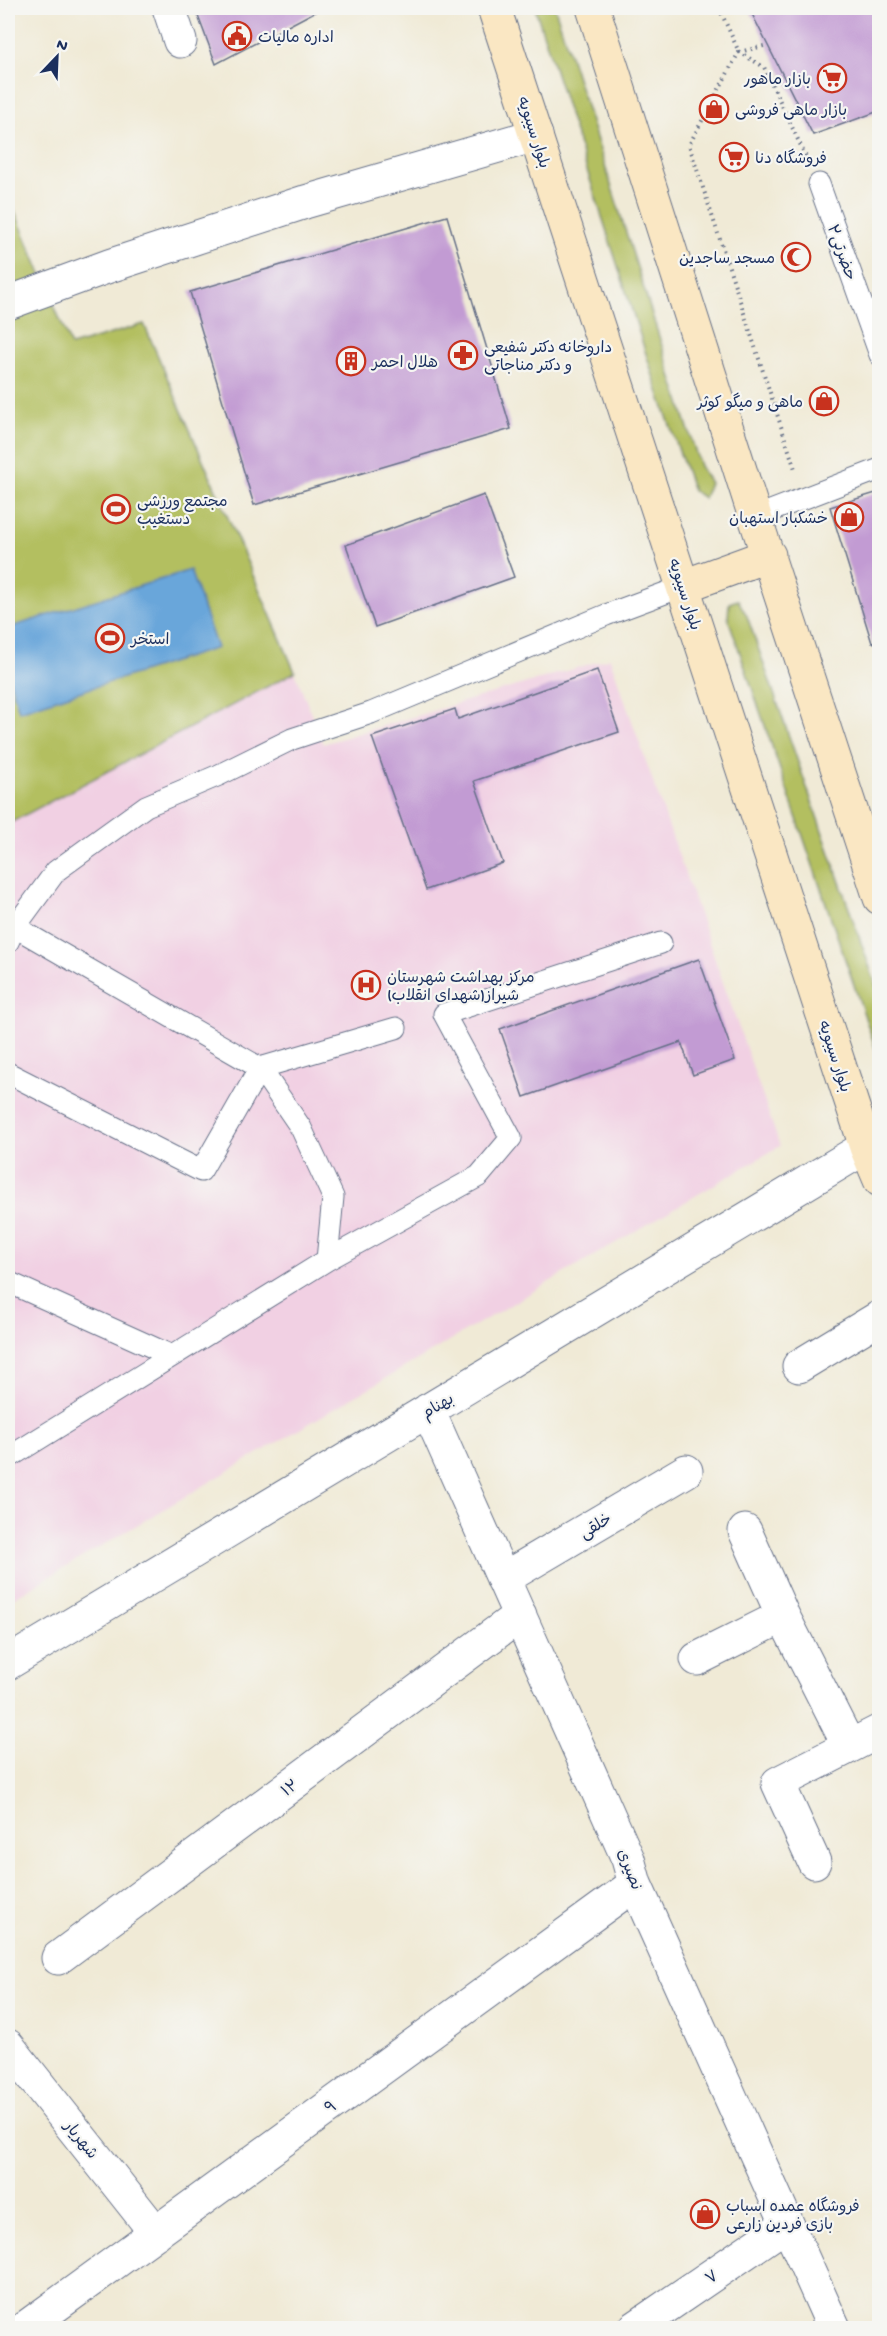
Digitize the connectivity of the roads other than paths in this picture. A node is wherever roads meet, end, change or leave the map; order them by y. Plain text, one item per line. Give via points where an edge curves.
1 (169, 8) edge
2 (494, 8) edge
3 (593, 8) edge
4 (180, 41) dead end
5 (536, 135) junction
6 (819, 184) road end
7 (8, 303) edge
8 (879, 355) edge
9 (879, 469) edge
10 (755, 517) junction
11 (769, 555) junction
12 (684, 586) junction
13 (879, 898) edge
14 (11, 934) edge
15 (661, 943) dead end
16 (396, 1028) dead end
17 (260, 1068) junction
18 (8, 1073) edge
19 (866, 1147) junction
20 (879, 1180) edge
21 (327, 1260) junction
22 (8, 1282) edge
23 (879, 1317) edge
24 (172, 1356) junction
25 (799, 1366) dead end
26 (428, 1410) junction
27 (8, 1458) edge
28 (686, 1472) dead end
29 (745, 1531) dead end
30 (503, 1580) junction
31 (520, 1615) junction
32 (783, 1616) junction
33 (698, 1659) dead end
34 (8, 1663) edge
35 (870, 1740) edge
36 (814, 1862) dead end
37 (635, 1884) junction
38 (58, 1958) dead end
39 (8, 2046) edge
40 (787, 2224) junction
41 (156, 2233) junction
42 (25, 2328) edge
43 (635, 2328) edge
44 (834, 2328) edge

1 - 4 street
2 - 5 main road, بلوار سیبویه
3 - 10 main road
5 - 7 street via 305,202
5 - 12 main road, بلوار سیبویه
6 - 8 lane, حضرتی۲
9 - 10 lane
10 - 11 main road
11 - 12 main road
11 - 13 main road
12 - 14 lane via 371,713 292,739 146,806 56,871
12 - 19 main road, بلوار سیبویه
14 - 17 lane
15 - 21 lane via 444,1014 511,1138 479,1176
16 - 17 lane
17 - 18 lane via 201,1171
17 - 21 lane via 301,1128 333,1197
19 - 20 main road, بلوار سیبویه
19 - 26 street, بهنام
21 - 24 lane
22 - 24 lane
23 - 25 street
24 - 27 lane
26 - 30 street, نصیری
26 - 34 street, بهنام
28 - 30 street, خلقی
29 - 32 street
30 - 31 street, نصیری
31 - 37 street, نصیری via 628,1859
31 - 38 street, ۱۲
32 - 33 street
32 - 35 street
35 - 36 street via 778,1783
37 - 40 street, نصیری
37 - 41 street, ۹
39 - 41 street, شهریار
40 - 43 street, ۷
40 - 44 street, نصیری
41 - 42 street, ۹

